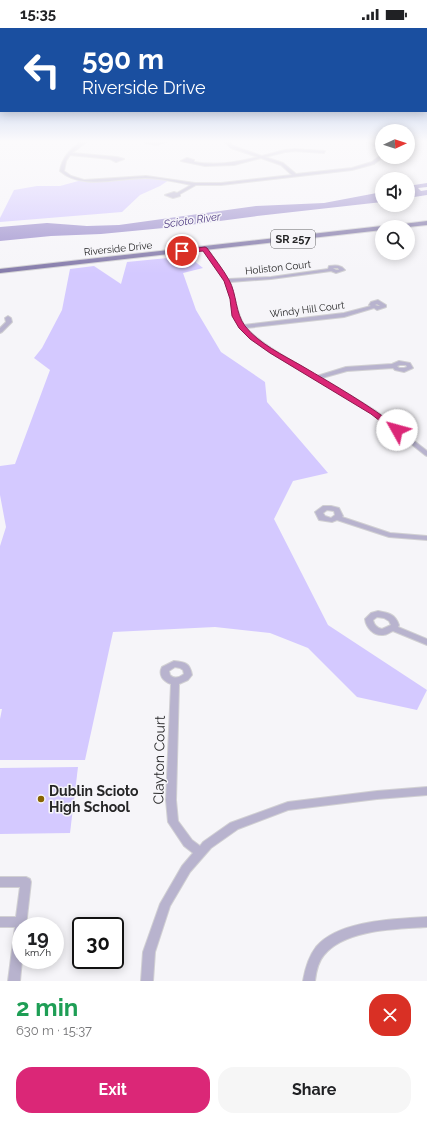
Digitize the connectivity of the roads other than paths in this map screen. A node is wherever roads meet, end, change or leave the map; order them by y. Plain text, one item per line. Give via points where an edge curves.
1 (195, 184) edge
2 (178, 194) dead end
3 (427, 223) edge
4 (415, 224) edge
5 (375, 229) edge
6 (205, 249) junction
7 (330, 270) dead end
8 (0, 271) edge
9 (227, 281) junction
10 (374, 307) dead end
11 (8, 318) dead end
12 (242, 326) junction
13 (0, 331) edge
14 (394, 366) dead end
15 (317, 378) junction
16 (427, 454) edge
17 (337, 518) dead end
18 (427, 538) edge
19 (393, 628) dead end
20 (427, 642) edge
21 (176, 682) dead end
22 (427, 791) edge
23 (201, 853) junction
24 (0, 882) edge
25 (22, 917) edge
26 (0, 922) edge
27 (12, 922) edge
28 (427, 922) edge
29 (15, 969) edge
30 (14, 981) edge
31 (147, 981) edge
32 (309, 981) edge

1 - 2 street
3 - 4 main road
5 - 6 main road, Riverside Drive / SR 257
6 - 8 main road, Riverside Drive / SR 257
6 - 9 street
7 - 9 street, Holiston Court
9 - 12 street via 236,316
10 - 12 street, Windy Hill Court via 344,315
11 - 13 street via 9,322
12 - 15 street via 253,338 273,352
14 - 15 street via 346,368
15 - 16 street via 374,412
17 - 18 street via 388,535
19 - 20 street
21 - 23 street, Clayton Court via 171,800 173,822 188,843
22 - 23 street via 288,806 234,826
23 - 31 street via 186,869 165,904 148,952
24 - 25 street via 26,882
26 - 27 street
28 - 32 street via 359,930 338,937 322,948 312,966
29 - 30 street

